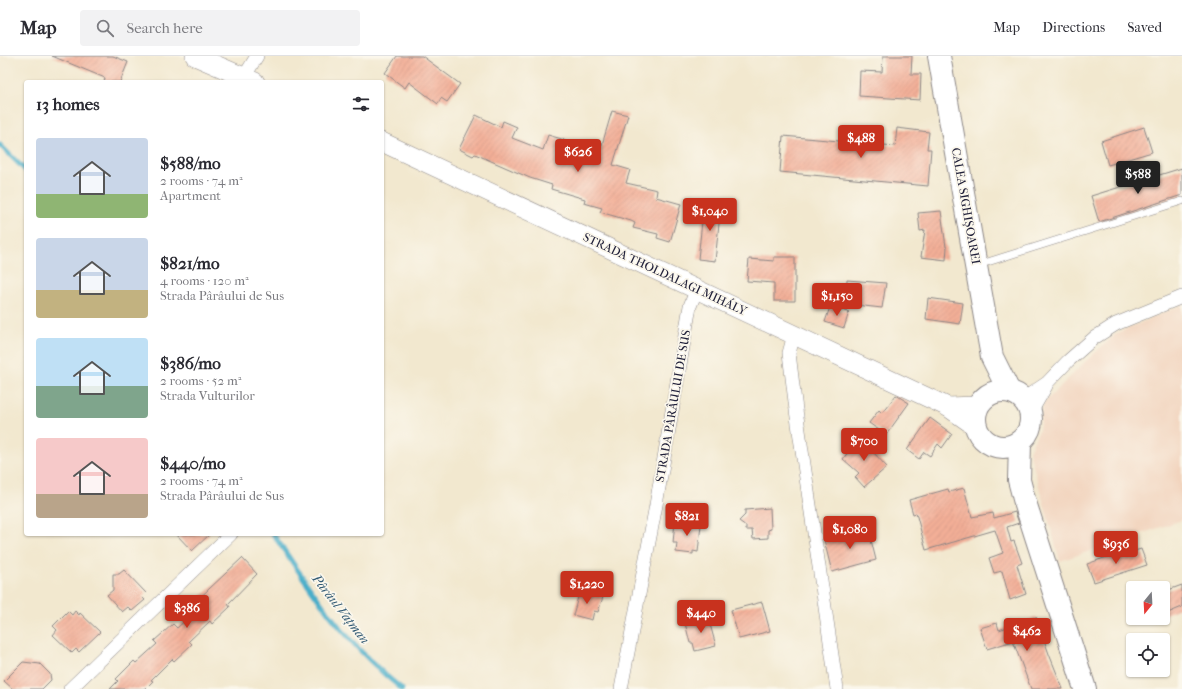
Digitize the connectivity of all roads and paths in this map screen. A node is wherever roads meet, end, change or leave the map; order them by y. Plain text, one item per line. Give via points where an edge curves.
1 (195, 56) edge
2 (257, 56) edge
3 (939, 56) edge
4 (249, 79) edge
5 (384, 143) edge
6 (1182, 201) edge
7 (976, 266) junction
8 (696, 289) junction
9 (1182, 297) edge
10 (794, 336) junction
11 (992, 357) junction
12 (1021, 401) junction
13 (980, 409) junction
14 (1020, 442) junction
15 (998, 447) junction
16 (1019, 480) junction
17 (229, 536) edge
18 (70, 689) edge
19 (621, 689) edge
20 (837, 689) edge
21 (1085, 689) edge

1 - 4 street
2 - 4 street
3 - 7 highway, CALEA SIGHIȘOAREI
5 - 8 street, STRADA THOLDALAGI MIHÁLY
6 - 7 lane
7 - 11 highway, CALEA SIGHIȘOAREI
8 - 10 street, STRADA THOLDALAGI MIHÁLY
8 - 19 street, STRADA PÂRÂULUI DE SUS via 690,306
9 - 12 street via 1116,324 1094,338 1047,383
10 - 13 street, STRADA THOLDALAGI MIHÁLY via 948,407
10 - 20 street via 790,353 796,410
11 - 12 highway, CALEA SIGHIȘOAREI
11 - 13 highway, CALEA SIGHIȘOAREI
12 - 13 highway via 998,391
12 - 14 highway via 1030,429
13 - 15 highway via 984,440
14 - 15 highway via 1010,447
14 - 16 highway
15 - 16 highway
16 - 21 highway
17 - 18 street

